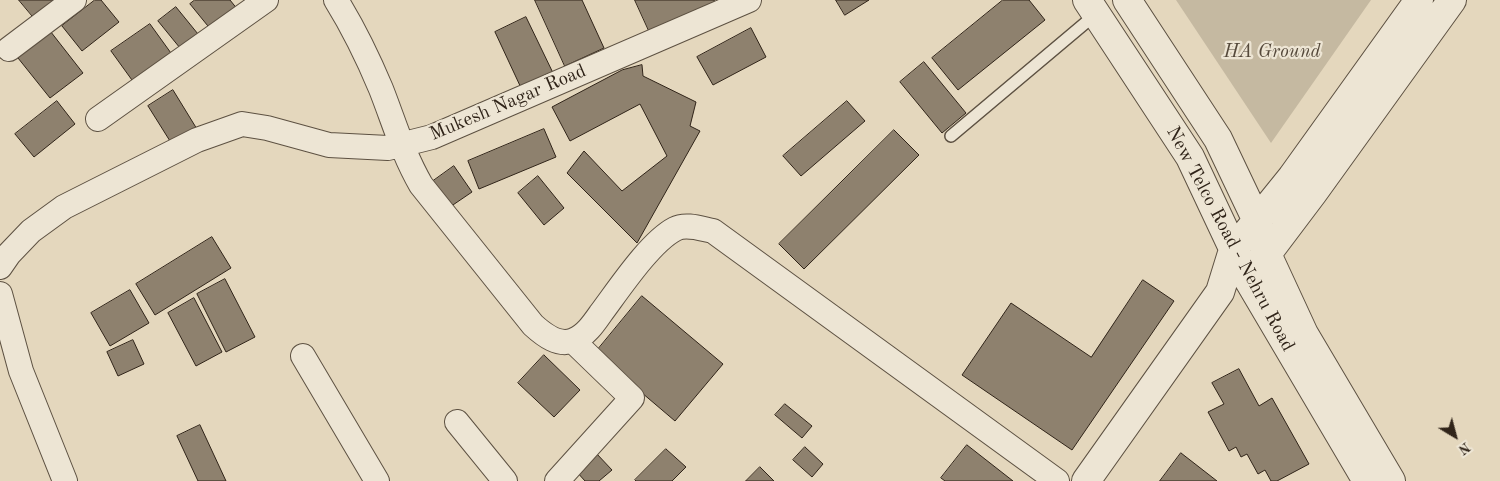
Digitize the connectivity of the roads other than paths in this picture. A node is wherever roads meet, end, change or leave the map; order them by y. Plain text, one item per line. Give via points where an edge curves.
1 (74, 0) edge
2 (266, 0) edge
3 (336, 0) edge
4 (749, 0) edge
5 (1127, 0) edge
6 (1419, 0) edge
7 (1452, 0) edge
8 (1092, 7) edge
9 (9, 49) dead end
10 (98, 120) dead end
11 (951, 136) dead end
12 (401, 144) junction
13 (1257, 221) junction
14 (1233, 250) junction
15 (1267, 254) junction
16 (0, 267) edge
17 (1246, 276) junction
18 (1220, 292) junction
19 (0, 294) edge
20 (573, 341) junction
21 (303, 356) dead end
22 (457, 422) dead end
23 (65, 481) edge
24 (376, 481) edge
25 (505, 481) edge
26 (557, 481) edge
27 (1058, 481) edge
28 (1086, 481) edge
29 (1367, 481) edge
30 (1391, 481) edge

1 - 9 street
2 - 10 street
3 - 12 street via 359,39
4 - 12 street, Mukesh Nagar Road via 432,137
5 - 13 street, New Telco Road - Nehru Road via 1218,139
6 - 13 street
7 - 15 street
8 - 11 lane
8 - 14 street, New Telco Road - Nehru Road via 1190,157
12 - 16 street, Mukesh Nagar Road via 388,148 329,145 242,124 197,140 64,207 31,231
12 - 20 street via 421,185 533,325 557,341
13 - 14 street
13 - 15 street, New Telco Road - Nehru Road
14 - 17 street, New Telco Road - Nehru Road
14 - 18 street
15 - 17 street
15 - 30 street, New Telco Road - Nehru Road via 1304,334
17 - 18 street
17 - 29 street, New Telco Road - Nehru Road
18 - 28 street
19 - 23 street via 21,371
20 - 26 street via 632,398
20 - 27 street via 587,331 644,257 676,228 692,226 713,231
21 - 24 street
22 - 25 street

